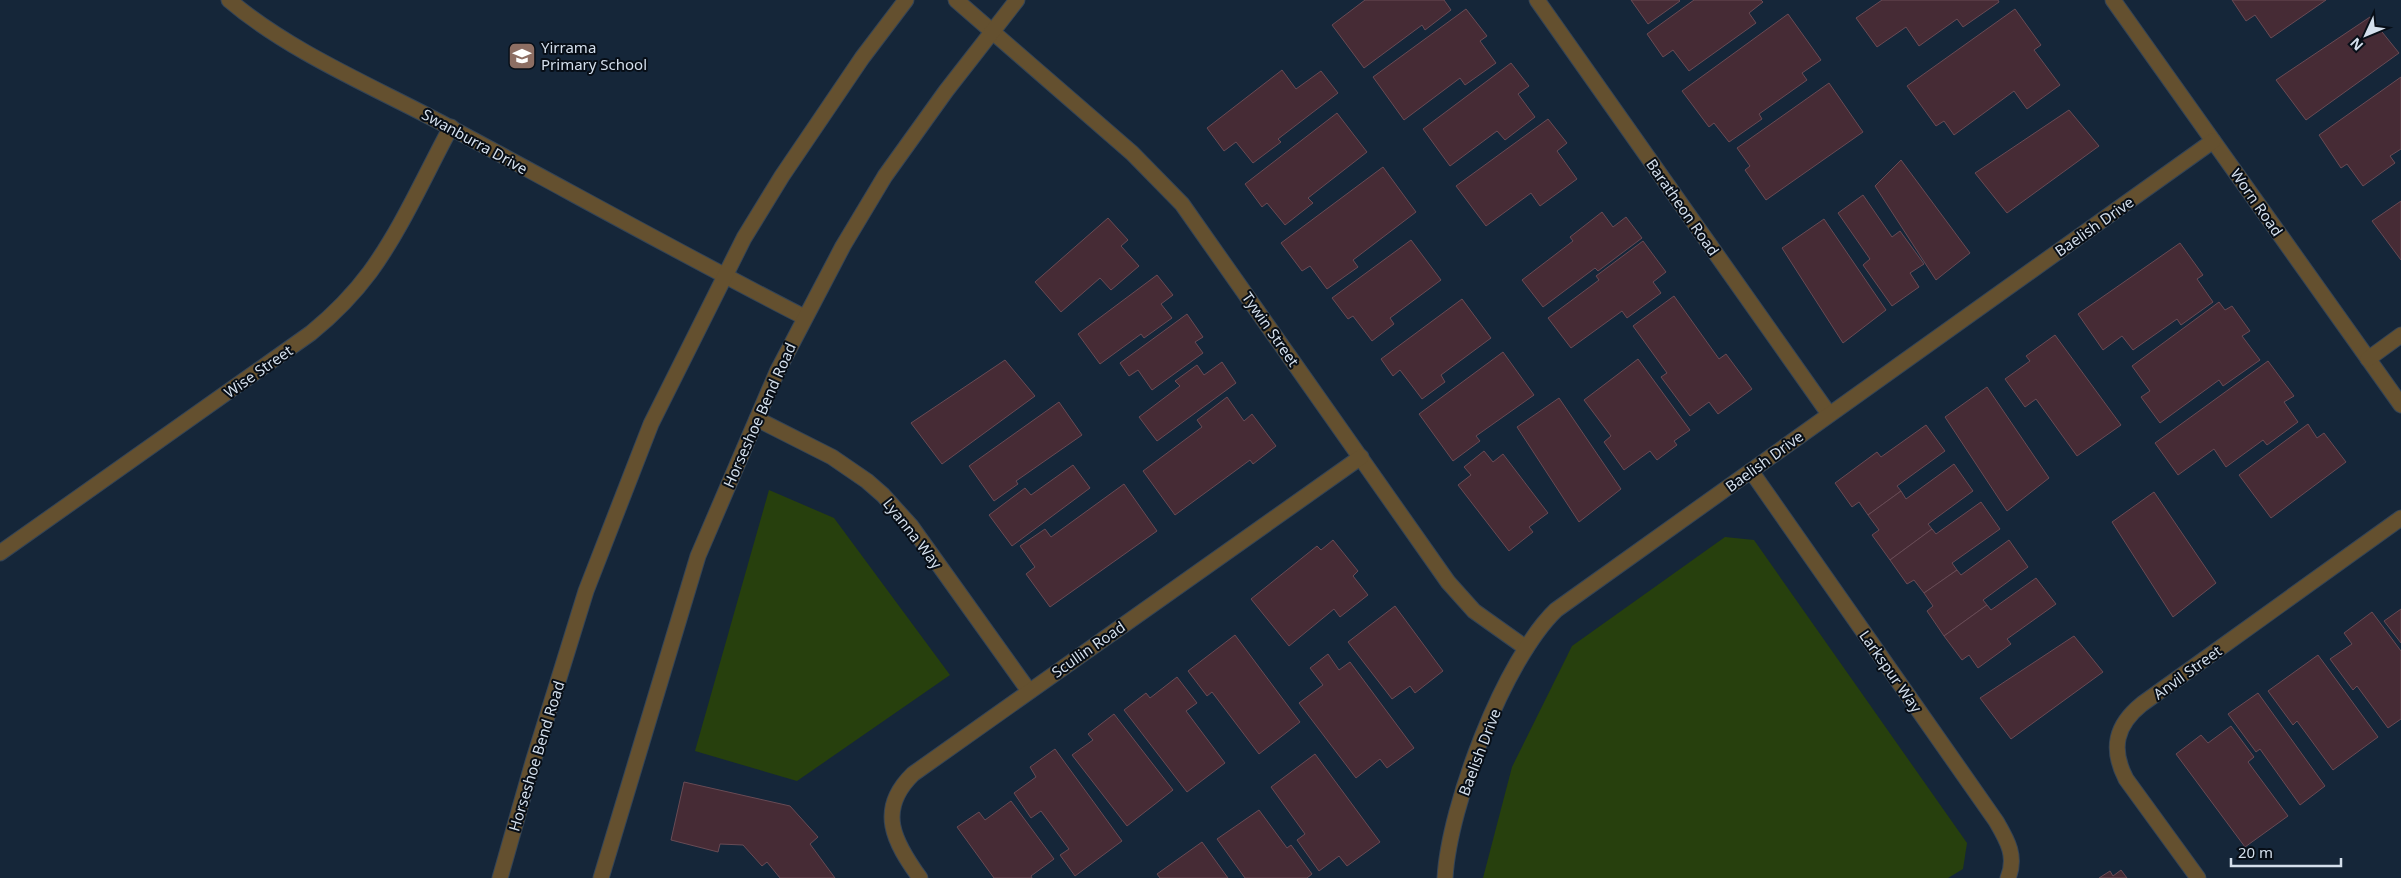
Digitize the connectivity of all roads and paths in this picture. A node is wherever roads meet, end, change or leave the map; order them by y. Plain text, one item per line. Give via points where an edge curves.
1 (229, 0) edge
2 (906, 0) edge
3 (956, 0) edge
4 (1018, 0) edge
5 (1537, 0) edge
6 (2113, 0) edge
7 (993, 30) junction
8 (451, 127) junction
9 (2213, 141) junction
10 (724, 276) junction
11 (804, 317) junction
12 (2401, 335) edge
13 (2368, 359) junction
14 (2401, 405) edge
15 (1829, 414) junction
16 (757, 419) junction
17 (1361, 457) junction
18 (1751, 471) junction
19 (2401, 518) edge
20 (0, 553) edge
21 (1526, 648) junction
22 (1029, 691) junction
23 (500, 878) edge
24 (601, 878) edge
25 (920, 878) edge
26 (1444, 878) edge
27 (2008, 878) edge
28 (2198, 878) edge

1 - 8 street, Swanburra Drive via 289,42
2 - 10 street, Horseshoe Bend Road via 862,58 782,176
3 - 7 street, Tywin Street
4 - 7 street, Horseshoe Bend Road
5 - 15 street, Baratheon Road
6 - 9 street, Worn Road
7 - 11 street, Horseshoe Bend Road via 885,176
7 - 17 street, Tywin Street via 1132,153 1182,204
8 - 10 street, Swanburra Drive
8 - 20 street, Wise Street via 391,239 370,272 330,318
9 - 13 street, Worn Road
9 - 15 street, Baelish Drive
10 - 11 street, Swanburra Drive
10 - 23 street, Horseshoe Bend Road via 650,424 616,510 569,644
11 - 16 street, Horseshoe Bend Road
12 - 13 street
13 - 14 street, Worn Road
15 - 18 street, Baelish Drive
16 - 22 street, Lyanna Way via 832,457 883,495 911,526
16 - 24 street, Horseshoe Bend Road via 698,556
17 - 21 street, Tywin Street via 1462,599
17 - 22 street, Scullin Road
18 - 21 street, Baelish Drive via 1569,599 1545,620
18 - 27 street, Larkspur Way via 1996,821 2012,854
19 - 28 street, Anvil Street via 2142,704 2124,722 2116,744 2120,767
21 - 26 street, Baelish Drive via 1471,766
22 - 25 street, Scullin Road via 919,768 898,792 891,811 894,835

